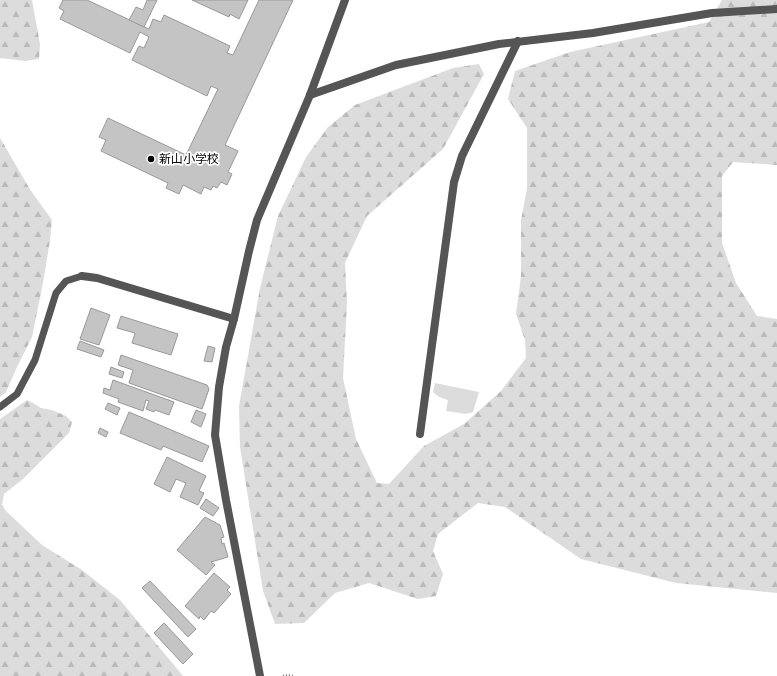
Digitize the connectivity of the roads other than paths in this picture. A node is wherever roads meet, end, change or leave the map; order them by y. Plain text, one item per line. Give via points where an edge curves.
1 (345, 0) edge
2 (777, 9) edge
3 (518, 41) junction
4 (310, 95) junction
5 (82, 276) joint
6 (234, 319) junction
7 (0, 407) edge
8 (420, 434) dead end
9 (260, 676) edge

1 - 4 street
2 - 3 street via 712,13 593,33
3 - 4 street via 396,65
3 - 8 street via 462,156 454,182
4 - 6 street via 257,220
5 - 6 street via 97,278
5 - 7 lane via 66,280 56,293 35,360 17,394
6 - 9 street via 219,387 215,435

